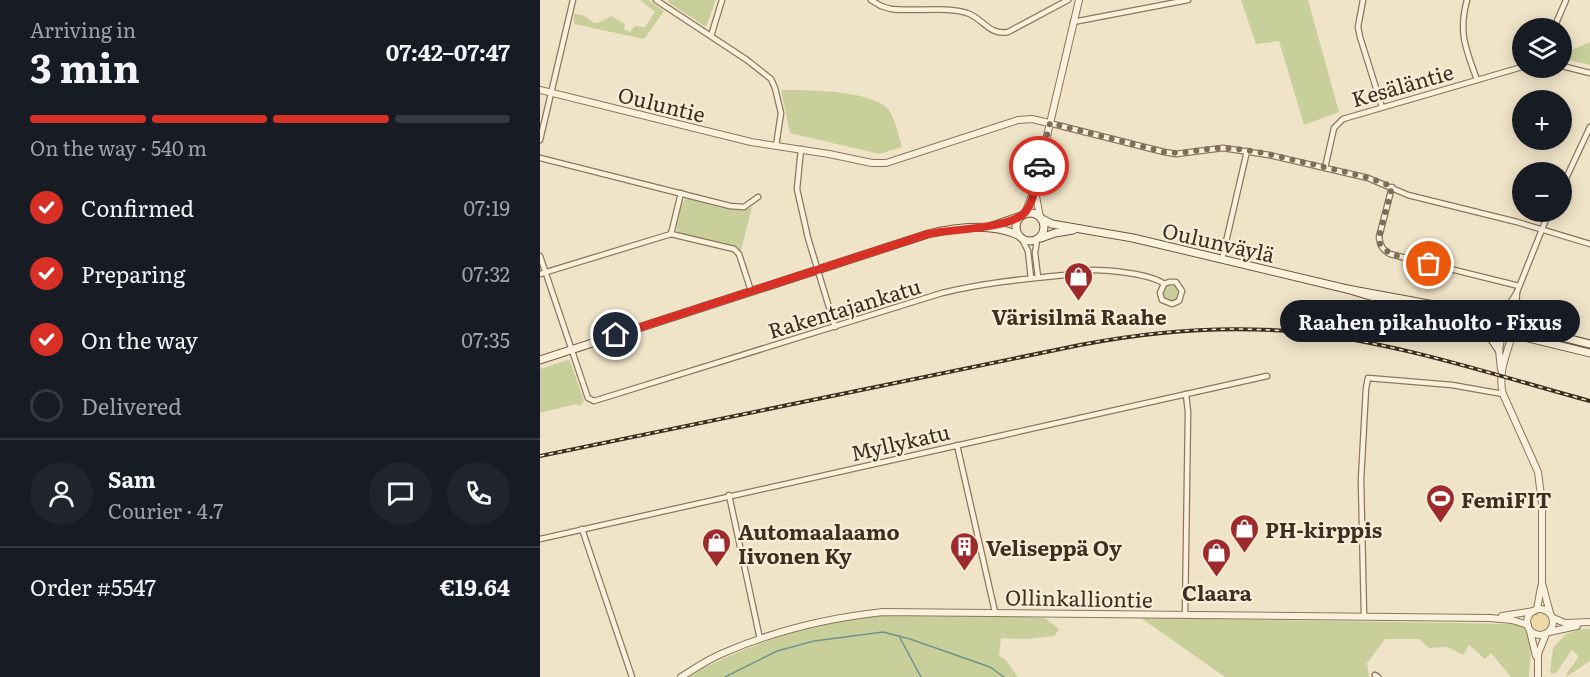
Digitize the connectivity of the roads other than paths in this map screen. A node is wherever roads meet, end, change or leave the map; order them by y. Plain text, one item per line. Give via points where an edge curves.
1 (573, 0) edge
2 (656, 0) edge
3 (722, 0) edge
4 (871, 0) edge
5 (1068, 0) edge
6 (1079, 0) edge
7 (1188, 0) edge
8 (1363, 0) edge
9 (1467, 0) edge
10 (1566, 0) edge
11 (1558, 18) edge
12 (1073, 21) junction
13 (711, 36) junction
14 (1572, 68) edge
15 (1512, 70) edge
16 (1590, 73) edge
17 (1477, 80) junction
18 (540, 90) edge
19 (552, 93) junction
20 (1382, 107) junction
21 (1050, 123) junction
22 (1590, 127) edge
23 (540, 140) edge
24 (776, 146) junction
25 (801, 150) junction
26 (1247, 151) junction
27 (540, 158) edge
28 (1572, 166) edge
29 (1325, 168) junction
30 (1035, 187) junction
31 (1392, 187) junction
32 (681, 193) junction
33 (758, 197) dead end
34 (1023, 215) junction
35 (1041, 218) junction
36 (1545, 222) edge
37 (981, 228) junction
38 (1542, 229) junction
39 (1082, 230) junction
40 (671, 234) junction
41 (1020, 237) junction
42 (1038, 239) junction
43 (1590, 244) edge
44 (540, 256) edge
45 (1222, 259) junction
46 (817, 270) junction
47 (543, 273) edge
48 (1038, 277) junction
49 (1031, 278) junction
50 (1164, 284) junction
51 (1518, 289) junction
52 (751, 291) junction
53 (1357, 292) junction
54 (1444, 317) junction
55 (1504, 322) junction
56 (1515, 325) junction
57 (835, 327) junction
58 (1502, 332) junction
59 (1512, 334) junction
60 (1590, 344) edge
61 (571, 350) junction
62 (1499, 351) junction
63 (1590, 353) edge
64 (540, 360) edge
65 (1502, 371) junction
66 (1267, 376) dead end
67 (1185, 394) junction
68 (1503, 394) junction
69 (957, 445) junction
70 (729, 495) junction
71 (582, 529) junction
72 (540, 538) edge
73 (1542, 583) junction
74 (1535, 610) junction
75 (995, 612) junction
76 (1185, 615) junction
77 (1364, 616) junction
78 (1551, 616) junction
79 (1490, 618) junction
80 (1586, 623) edge
81 (1528, 627) junction
82 (1547, 633) junction
83 (760, 639) junction
84 (1538, 662) junction
85 (1540, 676) edge
86 (632, 677) edge
87 (681, 677) edge

1 - 19 street
2 - 13 street
3 - 13 street
4 - 5 street via 891,9 968,13 1001,34
6 - 12 street
7 - 12 street
8 - 20 street via 1358,27
9 - 17 street via 1462,35
10 - 11 street
12 - 21 street
13 - 24 street via 760,68 773,83 781,113
14 - 16 street
15 - 17 street, Kesäläntie
17 - 20 street, Kesäläntie
18 - 19 street, Ouluntie
19 - 23 street
19 - 24 street, Ouluntie
20 - 29 street, Kesäläntie via 1337,123
21 - 25 street, Ouluntie via 1018,120 879,164
21 - 26 street via 1176,154 1223,148
21 - 30 street
22 - 28 street
24 - 25 street, Ouluntie
25 - 46 street via 797,189
26 - 29 street
26 - 45 street
27 - 32 street
29 - 31 street
30 - 34 street
30 - 35 street
31 - 38 street via 1425,200
31 - 51 street via 1379,237 1384,250
32 - 33 street via 744,207
32 - 40 street
34 - 35 main road via 1031,213
34 - 37 main road
34 - 41 main road via 1016,228
35 - 39 main road, Oulunväylä
35 - 42 main road via 1045,228
36 - 38 street
37 - 41 main road via 1005,229
37 - 46 main road via 928,234
38 - 43 street
38 - 51 street
39 - 42 main road, Oulunväylä
39 - 45 main road, Oulunväylä
40 - 47 street
40 - 52 street via 737,251
41 - 42 main road via 1029,242
41 - 49 street via 1028,251
42 - 48 street
44 - 47 street
45 - 53 main road, Oulunväylä
46 - 52 main road
46 - 57 street
47 - 61 street
48 - 49 street, Rakentajankatu
48 - 50 street, Rakentajankatu via 1092,270 1152,278
49 - 57 street, Rakentajankatu via 942,293
50 - 50 street, Rakentajankatu via 1173,281 1179,285 1179,301 1172,304 1162,300
51 - 55 street
51 - 56 street
52 - 61 main road
53 - 54 main road, Oulunväylä
53 - 55 main road, Oulunväylä
54 - 58 main road, Oulunväylä
54 - 62 main road via 1484,333
55 - 56 main road, Oulunväylä
55 - 58 street
56 - 59 street
56 - 60 main road, Oulunväylä
57 - 61 street, Rakentajankatu via 594,401 588,398
58 - 59 main road, Oulunväylä
58 - 62 street
59 - 63 main road, Oulunväylä
59 - 65 street
61 - 64 main road
62 - 65 street
65 - 68 street
66 - 67 street, Myllykatu
67 - 69 street, Myllykatu
67 - 76 street
68 - 73 street via 1538,472
68 - 77 street via 1368,378 1361,480
69 - 70 street, Myllykatu
69 - 75 street
70 - 71 street, Myllykatu
70 - 83 street
71 - 72 street, Myllykatu
71 - 86 street
73 - 74 street
73 - 78 street
74 - 78 street via 1545,610
74 - 79 street, Ollinkalliontie
74 - 81 street via 1528,617
75 - 76 street, Ollinkalliontie
75 - 83 street, Ollinkalliontie via 862,614 795,626
76 - 77 street, Ollinkalliontie
77 - 79 street, Ollinkalliontie
78 - 80 street via 1565,623
78 - 82 street via 1552,627
79 - 81 street, Ollinkalliontie via 1512,620
80 - 82 street
81 - 82 street via 1538,635
81 - 84 street
82 - 84 street
83 - 87 street, Ollinkalliontie
84 - 85 street

